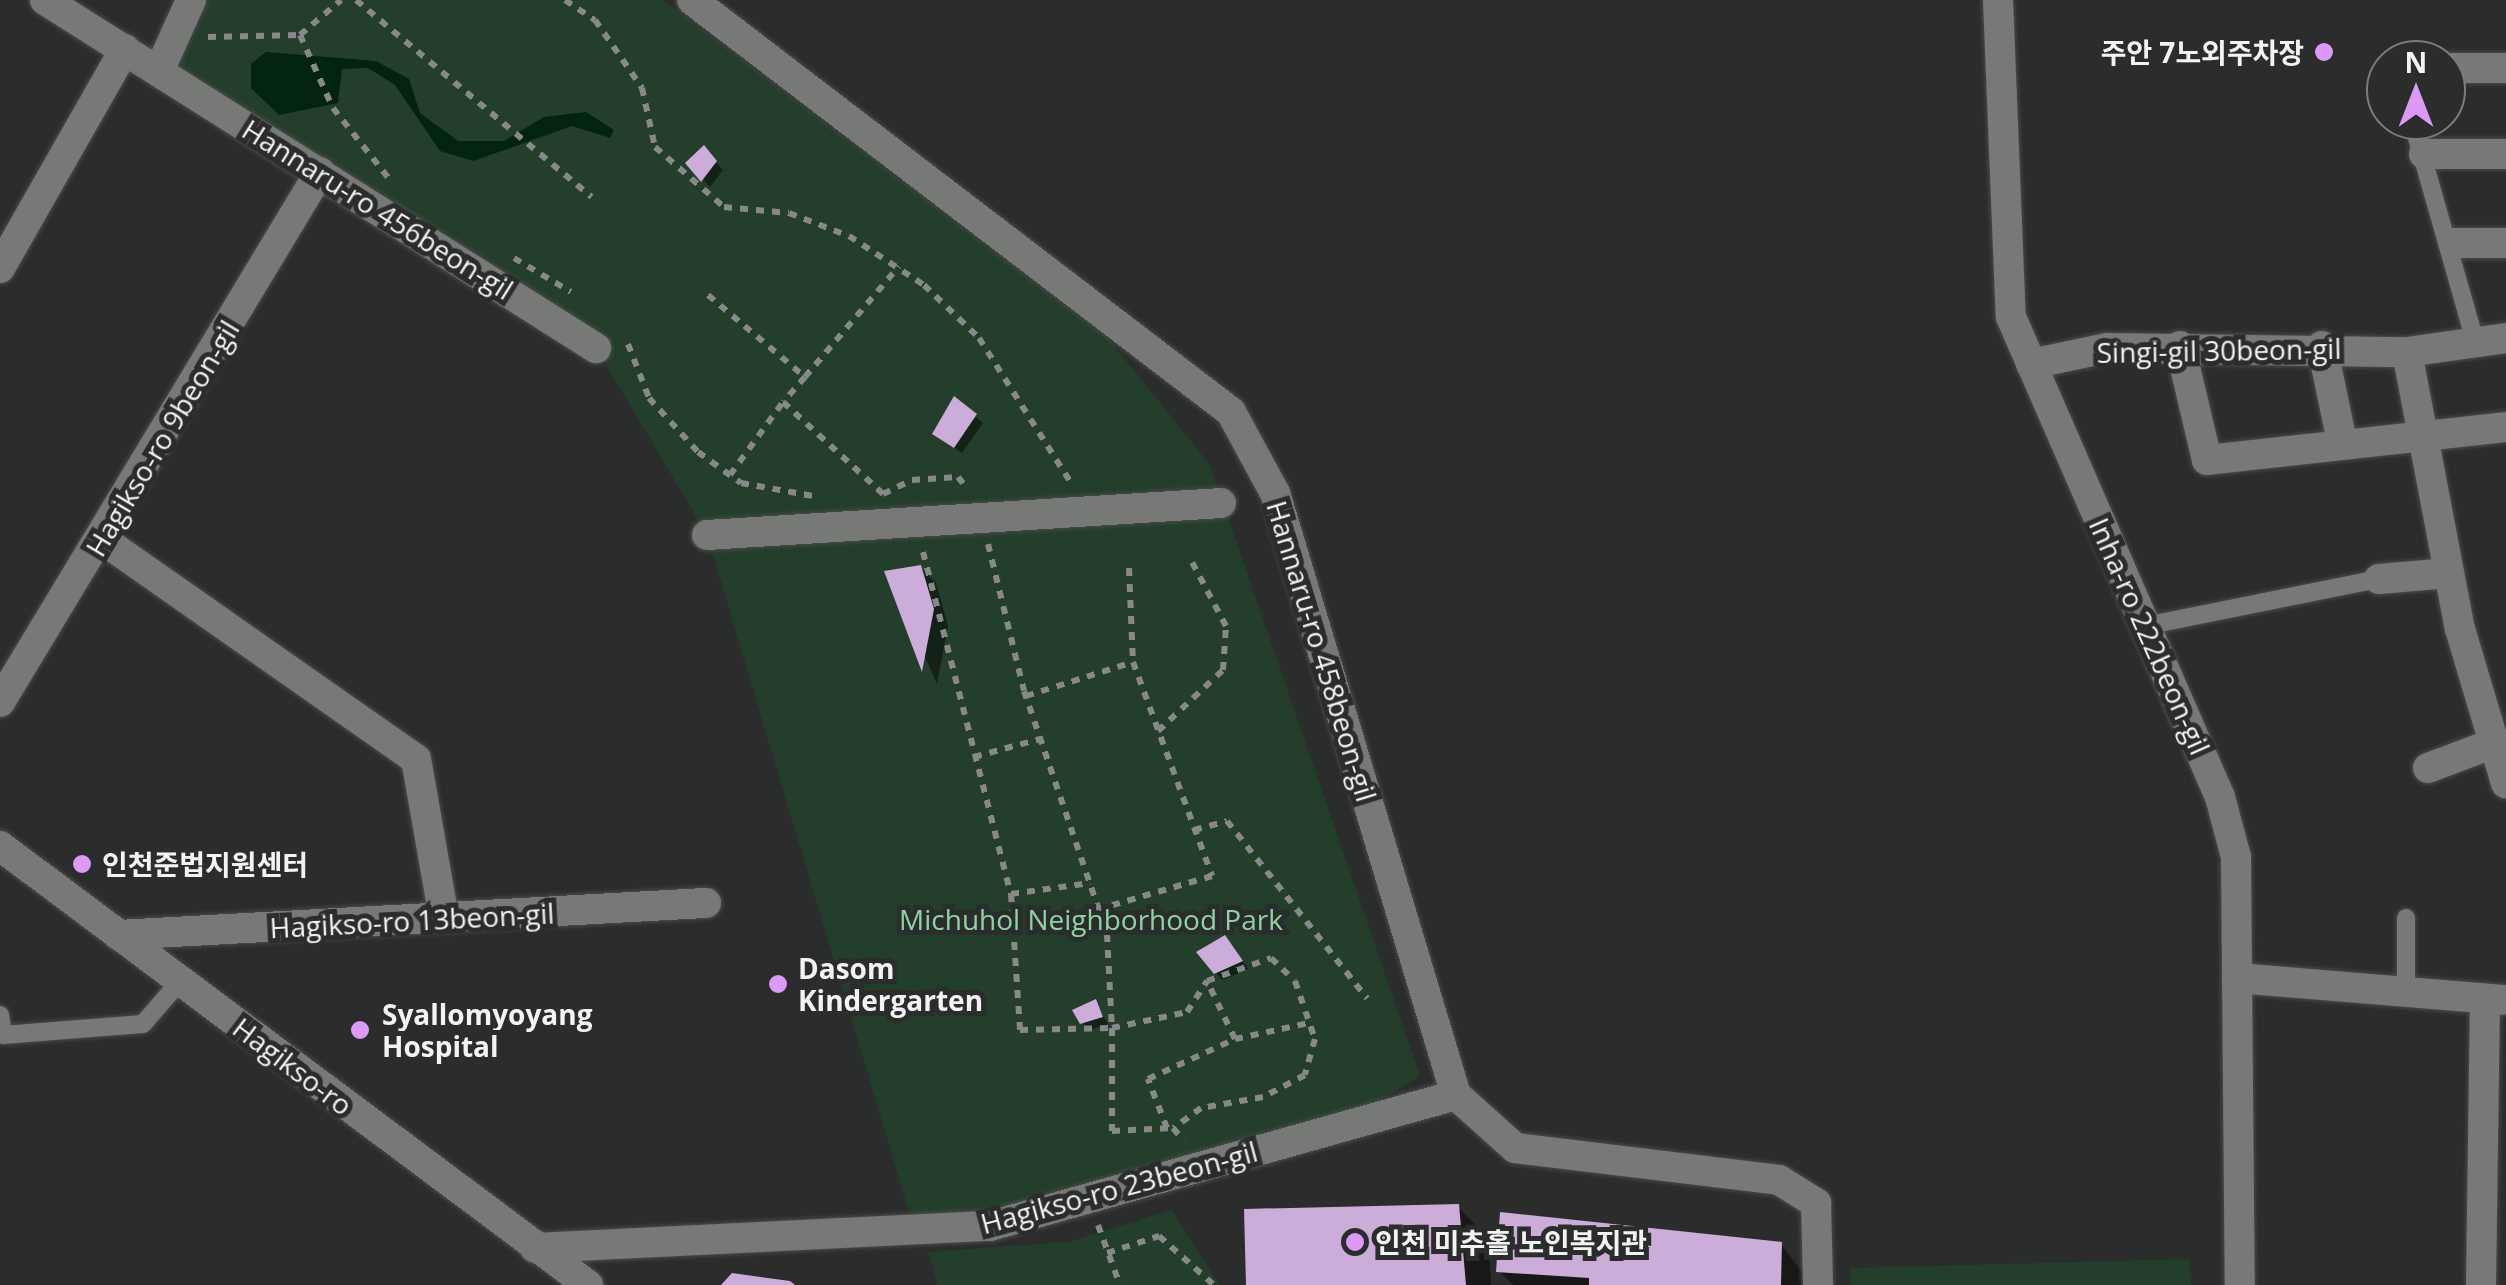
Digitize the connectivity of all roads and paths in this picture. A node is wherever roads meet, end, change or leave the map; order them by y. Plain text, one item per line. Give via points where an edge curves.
1 (44, 0) edge
2 (191, 0) edge
3 (341, 0) edge
4 (356, 0) edge
5 (566, 0) edge
6 (692, 0) edge
7 (1998, 0) edge
8 (177, 30) junction
9 (300, 35) junction
10 (125, 49) junction
11 (2466, 68) edge
12 (2506, 68) edge
13 (158, 71) junction
14 (333, 108) dead end
15 (2419, 140) edge
16 (2424, 154) junction
17 (2506, 154) edge
18 (320, 172) junction
19 (592, 197) dead end
20 (2506, 243) edge
21 (2454, 244) junction
22 (899, 266) junction
23 (0, 268) edge
24 (708, 295) dead end
25 (2506, 338) edge
26 (2475, 341) junction
27 (2180, 346) junction
28 (2322, 346) junction
29 (596, 348) dead end
30 (2407, 352) junction
31 (2031, 364) junction
32 (805, 377) junction
33 (783, 402) junction
34 (2506, 427) edge
35 (2425, 441) junction
36 (2342, 442) junction
37 (730, 475) dead end
38 (1221, 502) dead end
39 (980, 513) junction
40 (1090, 514) junction
41 (912, 517) junction
42 (707, 535) dead end
43 (103, 540) junction
44 (1192, 562) dead end
45 (1129, 568) dead end
46 (2449, 573) junction
47 (2379, 579) joint
48 (2145, 626) junction
49 (1133, 662) junction
50 (1026, 696) junction
51 (0, 702) edge
52 (1158, 730) junction
53 (1040, 739) junction
54 (2492, 744) junction
55 (974, 757) junction
56 (2428, 768) dead end
57 (2505, 779) edge
58 (1194, 830) junction
59 (0, 846) edge
60 (1090, 883) junction
61 (1011, 894) junction
62 (706, 902) dead end
63 (1098, 908) junction
64 (444, 918) junction
65 (2406, 918) dead end
66 (118, 935) junction
67 (2237, 978) junction
68 (180, 981) junction
69 (1208, 981) junction
70 (2406, 986) junction
71 (1367, 998) dead end
72 (2496, 1000) edge
73 (0, 1015) edge
74 (1310, 1023) junction
75 (1112, 1028) junction
76 (1235, 1039) junction
77 (1456, 1095) junction
78 (1170, 1128) junction
79 (2495, 1162) edge
80 (1204, 1166) junction
81 (1090, 1201) junction
82 (535, 1248) junction
83 (1107, 1252) junction
84 (588, 1285) edge
85 (1120, 1285) edge
86 (1214, 1285) edge
87 (1818, 1285) edge
88 (2240, 1285) edge
89 (2482, 1285) edge

1 - 10 street, Hannaru-ro 456beon-gil
2 - 8 street
3 - 9 path
4 - 19 path
5 - 22 path via 595,20 642,88 655,146 724,207 789,214
6 - 77 street, Hannaru-ro 458beon-gil via 1231,412 1275,493
7 - 31 street, Inha-ro 222beon-gil via 2011,318
8 - 9 path via 222,40
8 - 13 street
9 - 14 path
10 - 13 street, Hannaru-ro 456beon-gil
10 - 23 street
11 - 12 street
13 - 18 street, Hannaru-ro 456beon-gil
15 - 16 lane
16 - 17 street
16 - 21 lane
18 - 29 street, Hannaru-ro 456beon-gil
18 - 43 street, Hagikso-ro 9beon-gil
20 - 21 street
21 - 26 lane
22 - 32 path
22 - 40 path via 979,338
24 - 32 path
25 - 26 street, Singi-gil 30beon-gil
26 - 30 street, Singi-gil 30beon-gil
27 - 28 street, Singi-gil 30beon-gil
27 - 31 street, Singi-gil 30beon-gil
27 - 36 street via 2207,460
28 - 30 street, Singi-gil 30beon-gil
28 - 36 street
30 - 35 street
31 - 48 street, Inha-ro 222beon-gil
32 - 33 path
33 - 37 path
33 - 39 path via 883,494 912,480 958,478
34 - 35 street
35 - 36 street
35 - 46 street
38 - 40 street
39 - 40 street
39 - 41 street
39 - 50 path
41 - 42 street
41 - 55 path
43 - 51 street, Hagikso-ro 9beon-gil
43 - 64 street via 416,759
44 - 52 path via 1226,626 1223,670
45 - 49 path
46 - 47 street
46 - 54 street
47 - 48 lane
48 - 67 street, Inha-ro 222beon-gil via 2228,827
49 - 50 path
49 - 52 path
50 - 53 path
52 - 58 path
53 - 55 path
53 - 60 path
54 - 56 street
54 - 57 street
55 - 61 path
58 - 63 path via 1212,876
58 - 71 path via 1227,821
59 - 66 street, Hagikso-ro
60 - 61 path
60 - 63 path
61 - 75 path via 1020,1030
62 - 64 street, Hagikso-ro 13beon-gil
63 - 75 path via 1115,972
64 - 66 street, Hagikso-ro 13beon-gil
65 - 70 lane
66 - 68 street, Hagikso-ro
67 - 70 street
67 - 88 street, Inha-ro 222beon-gil
68 - 73 lane via 144,1024 3,1035
68 - 82 street, Hagikso-ro
69 - 74 path via 1271,958 1295,981
69 - 75 path via 1187,1012
69 - 76 path
70 - 72 street
72 - 79 street
74 - 76 path
74 - 78 path via 1305,1074 1264,1098 1201,1108
75 - 78 path via 1112,1131
76 - 78 path via 1148,1080
77 - 80 street, Hagikso-ro 23beon-gil
77 - 87 street via 1515,1148 1778,1180 1816,1203
78 - 80 path
79 - 89 street
80 - 81 street, Hagikso-ro 23beon-gil
81 - 82 street, Hagikso-ro 23beon-gil via 990,1226
81 - 83 path
82 - 84 street, Hagikso-ro
83 - 85 path
83 - 86 path via 1159,1236

